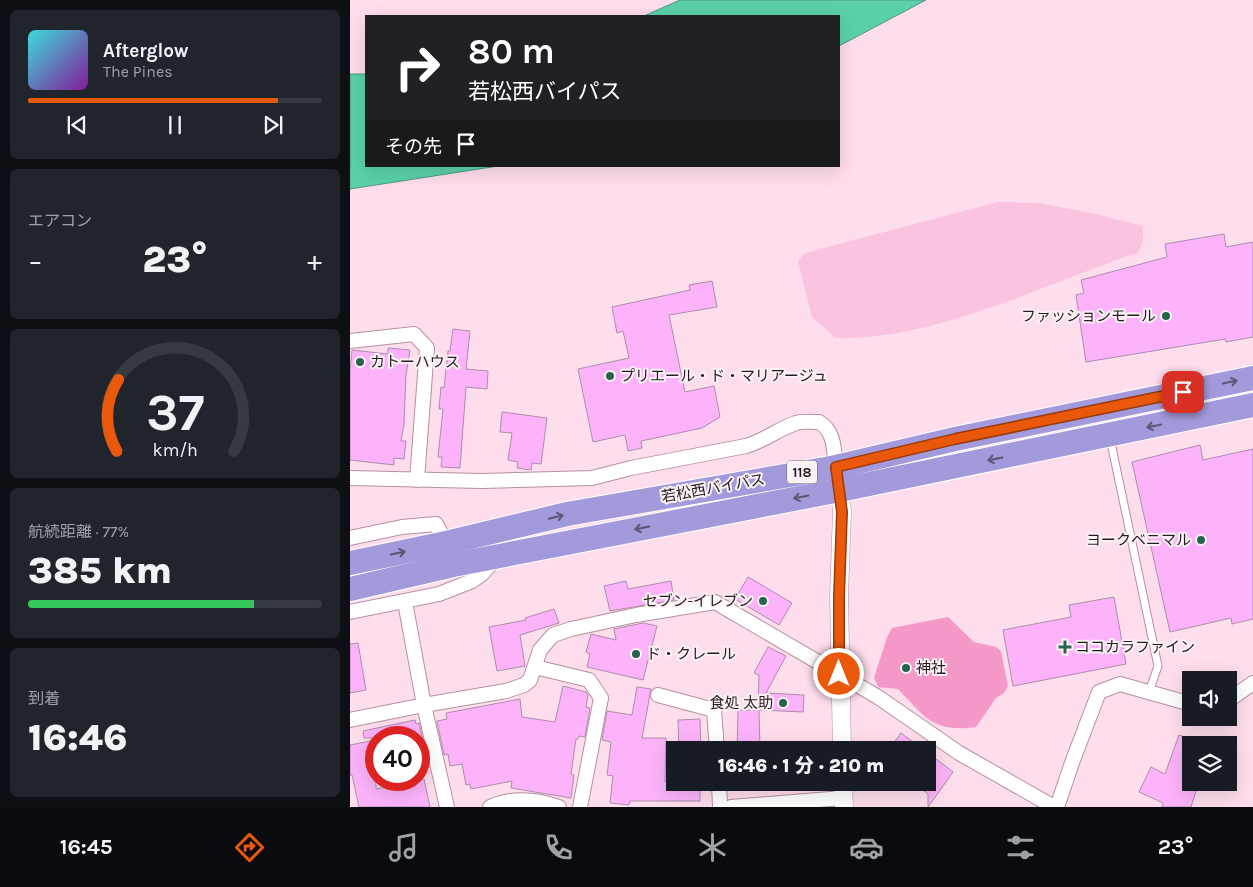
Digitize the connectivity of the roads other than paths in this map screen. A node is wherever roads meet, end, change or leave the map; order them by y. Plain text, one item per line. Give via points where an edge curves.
1 (350, 341) edge
2 (1253, 378) edge
3 (1253, 405) edge
4 (1109, 435) junction
5 (836, 467) junction
6 (350, 478) edge
7 (416, 480) junction
8 (840, 490) junction
9 (350, 538) edge
10 (446, 543) junction
11 (497, 557) junction
12 (350, 563) edge
13 (350, 589) edge
14 (405, 602) junction
15 (350, 612) edge
16 (534, 667) junction
17 (839, 674) junction
18 (1253, 684) edge
19 (1149, 692) junction
20 (658, 695) dead end
21 (1237, 695) edge
22 (1182, 701) edge
23 (424, 705) junction
24 (350, 720) edge
25 (716, 741) edge
26 (842, 741) edge
27 (719, 791) edge
28 (843, 796) edge
29 (447, 807) edge
30 (490, 807) edge
31 (559, 807) edge
32 (580, 807) edge
33 (720, 807) edge
34 (730, 807) edge
35 (1056, 807) edge

1 - 7 street via 414,334 427,348
5 -> 2 highway, 若松西バイパス / 118 via 955,439
3 -> 4 highway, 若松西バイパス / 118
4 -> 8 highway, 若松西バイパス / 118
4 - 19 lane via 1158,666
5 - 7 street via 829,430 819,422 804,422 746,446 592,478 482,482
5 - 8 street
10 -> 5 highway, 若松西バイパス / 118 via 577,512
6 - 7 street
8 -> 11 highway, 若松西バイパス / 118
8 - 17 street
9 - 10 street via 402,527 436,524
12 -> 10 highway, 若松西バイパス / 118
11 - 13 highway, 若松西バイパス / 118
11 - 14 street via 472,580 438,594
14 - 15 street
14 - 23 street
16 - 17 street via 540,650 553,635 636,615 715,602
16 - 23 street via 530,680 524,686
16 - 32 street via 589,680 601,698
17 - 26 street
17 - 35 street via 959,753
18 - 21 street
19 - 22 street
19 - 35 street via 1120,684 1100,692
20 - 25 street via 714,710
23 - 24 street
23 - 29 street
27 - 33 street
28 - 34 street
30 - 31 street via 527,800

